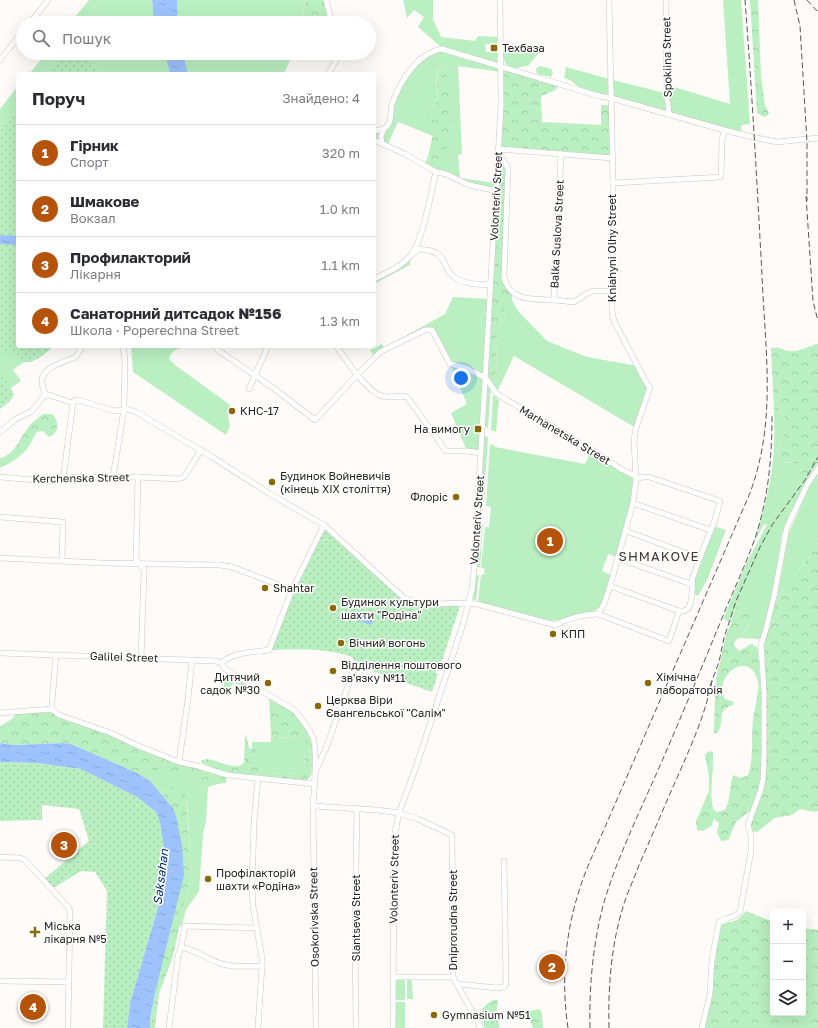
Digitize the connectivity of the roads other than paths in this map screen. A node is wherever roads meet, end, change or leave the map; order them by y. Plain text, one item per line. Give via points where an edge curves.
1 (48, 0) edge
2 (326, 0) edge
3 (500, 0) edge
4 (609, 0) edge
5 (666, 0) edge
6 (35, 16) edge
7 (330, 16) edge
8 (16, 40) edge
9 (0, 60) edge
10 (336, 60) edge
11 (501, 67) junction
12 (329, 72) edge
13 (611, 98) junction
14 (669, 114) junction
15 (384, 129) junction
16 (724, 130) junction
17 (376, 131) edge
18 (818, 138) edge
19 (376, 141) edge
20 (382, 144) junction
21 (499, 149) junction
22 (561, 154) junction
23 (612, 158) junction
24 (498, 159) junction
25 (436, 172) junction
26 (613, 183) junction
27 (497, 191) junction
28 (411, 255) junction
29 (376, 278) edge
30 (491, 285) junction
31 (612, 291) junction
32 (554, 300) junction
33 (81, 348) edge
34 (122, 348) edge
35 (216, 348) edge
36 (267, 348) edge
37 (337, 348) edge
38 (357, 375) junction
39 (255, 376) junction
40 (486, 378) junction
41 (249, 389) dead end
42 (46, 395) junction
43 (73, 403) junction
44 (124, 409) junction
45 (0, 432) edge
46 (201, 450) junction
47 (481, 453) junction
48 (818, 469) edge
49 (0, 477) edge
50 (113, 477) junction
51 (138, 477) junction
52 (636, 478) junction
53 (63, 480) junction
54 (633, 503) junction
55 (0, 517) edge
56 (324, 525) junction
57 (710, 530) junction
58 (626, 531) junction
59 (0, 558) edge
60 (617, 558) junction
61 (699, 558) junction
62 (62, 562) junction
63 (139, 564) junction
64 (691, 584) junction
65 (610, 586) junction
66 (292, 590) junction
67 (469, 603) junction
68 (679, 611) junction
69 (598, 614) junction
70 (0, 653) edge
71 (56, 655) junction
72 (141, 658) junction
73 (192, 660) junction
74 (221, 663) junction
75 (356, 663) dead end
76 (52, 709) junction
77 (0, 713) edge
78 (179, 762) junction
79 (315, 773) junction
80 (258, 778) junction
81 (314, 784) junction
82 (313, 806) junction
83 (357, 808) junction
84 (399, 813) junction
85 (0, 857) edge
86 (504, 861) dead end
87 (256, 928) junction
88 (181, 947) junction
89 (262, 966) junction
90 (393, 977) junction
91 (453, 977) junction
92 (0, 981) edge
93 (69, 982) junction
94 (458, 984) junction
95 (68, 1028) edge
96 (170, 1028) edge
97 (258, 1028) edge
98 (316, 1028) edge
99 (356, 1028) edge
100 (394, 1028) edge
101 (481, 1028) edge
102 (702, 1028) edge

1 - 6 street
2 - 7 street
3 - 11 street, Volonteriv Street
4 - 13 street, Kniahyni Olhy Street
5 - 14 street, Spokiina Street
8 - 9 street
10 - 12 street
11 - 13 street
11 - 15 street via 442,49 430,52 414,67 400,87 392,105 390,121
11 - 21 street, Volonteriv Street
13 - 14 street
13 - 23 street, Kniahyni Olhy Street
14 - 16 street
15 - 17 street
15 - 20 street via 381,136
16 - 18 street via 777,142
16 - 26 street via 721,177
19 - 20 street
20 - 25 street
21 - 22 street
21 - 24 street, Volonteriv Street
22 - 23 street
22 - 32 street, Balka Suslova Street
23 - 26 street, Kniahyni Olhy Street
24 - 27 street, Volonteriv Street
24 - 32 street via 504,160 508,168 504,277 507,287 517,296
25 - 27 street via 446,174 469,186
25 - 28 street via 421,234
26 - 31 street, Kniahyni Olhy Street
27 - 30 street, Volonteriv Street
28 - 29 street via 398,267
28 - 30 street via 418,249 437,252 457,279
30 - 40 street, Volonteriv Street
31 - 32 street, Balka Suslova Street via 593,291 574,302
31 - 52 street, Kniahyni Olhy Street via 614,321 646,384 650,387 634,440
33 - 42 street via 76,357 47,371 42,379
34 - 44 street via 125,360
35 - 39 street
36 - 39 street
37 - 38 street
38 - 39 street via 315,420
38 - 40 street via 380,352 430,329 450,364 466,368
38 - 47 street via 380,396 407,398 446,451 467,450
39 - 41 street
40 - 47 street, Volonteriv Street
40 - 52 street, Marhanetska Street via 496,393
42 - 43 street
42 - 45 street via 32,411 16,419
43 - 44 street via 78,400 111,410
43 - 53 street
44 - 46 street via 136,412
44 - 50 street
46 - 51 street, Kerchenska Street via 184,477
46 - 56 street
47 - 67 street, Volonteriv Street via 474,570
48 - 102 street via 808,483 787,527 774,596 760,645 764,692 763,780 748,825 751,851 740,912 733,918 719,922 712,960 710,994
49 - 53 street, Kerchenska Street
50 - 51 street, Kerchenska Street
50 - 53 street, Kerchenska Street via 78,477
51 - 63 street via 136,560
52 - 54 street
52 - 57 street via 649,477 720,501
54 - 57 street
54 - 58 street
55 - 62 street via 63,522
56 - 66 street
56 - 67 street via 404,598 423,603
57 - 61 street
58 - 60 street
58 - 61 street
59 - 62 street
60 - 64 street
60 - 65 street
61 - 64 street
62 - 63 street
63 - 66 street via 232,567
63 - 72 street via 144,569
64 - 68 street via 693,590 689,608
65 - 68 street
65 - 69 street
66 - 74 street via 269,650 236,655
67 - 69 street via 555,625 563,620 586,614
67 - 84 street, Volonteriv Street
68 - 69 street via 669,641
70 - 71 street, Galilei Street
71 - 72 street, Galilei Street
71 - 76 street
72 - 73 street, Galilei Street
73 - 74 street, Galilei Street
73 - 78 street
74 - 79 street via 225,669 294,710 302,719 314,740
75 - 79 street
76 - 77 street
76 - 78 street via 59,715 111,733
78 - 80 street via 227,775
79 - 81 street
80 - 81 street
80 - 87 street via 252,886
81 - 82 street
82 - 83 street
82 - 98 street, Osokorivska Street
83 - 84 street
83 - 99 street, Slantseva Street
84 - 90 street, Volonteriv Street via 394,847
84 - 91 street, Dniprorudna Street via 452,835
85 - 93 street via 23,859 68,907
86 - 94 street, Dniprorudna Street via 506,983 504,987 497,988
87 - 88 street via 185,926
87 - 89 street
88 - 89 street via 223,964
88 - 96 street
89 - 97 street
90 - 91 street
90 - 100 street, Volonteriv Street
91 - 94 street, Dniprorudna Street
92 - 93 street
93 - 95 street
94 - 101 street

